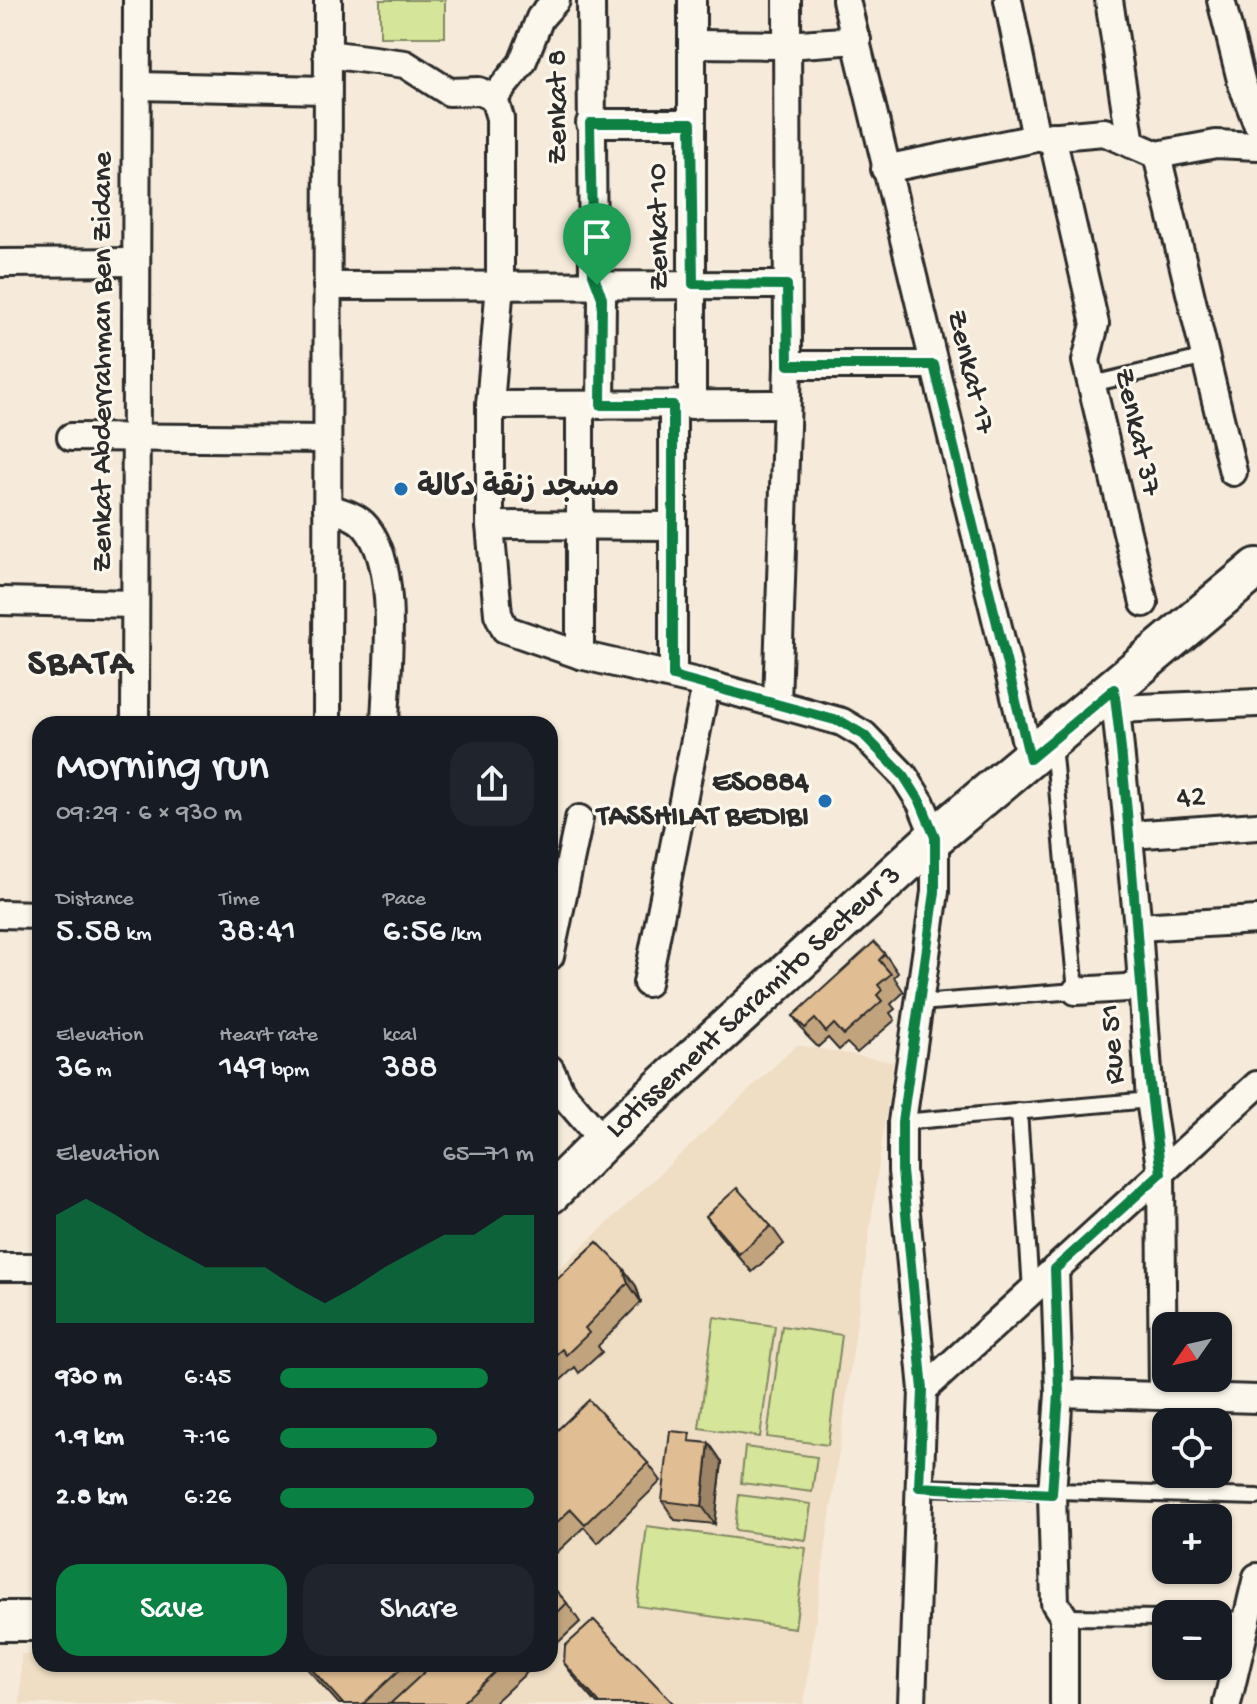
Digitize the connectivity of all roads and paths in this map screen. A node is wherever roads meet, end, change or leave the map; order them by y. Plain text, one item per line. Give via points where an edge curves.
1 (137, 0) edge
2 (328, 0) edge
3 (556, 0) edge
4 (591, 0) edge
5 (692, 0) edge
6 (787, 0) edge
7 (846, 0) edge
8 (1008, 0) edge
9 (1109, 0) edge
10 (1221, 0) edge
11 (857, 40) junction
12 (692, 44) junction
13 (787, 45) junction
14 (327, 54) junction
15 (137, 86) junction
16 (1249, 86) edge
17 (327, 90) junction
18 (494, 98) junction
19 (590, 123) junction
20 (691, 123) junction
21 (1257, 123) edge
22 (1044, 137) junction
23 (1131, 144) junction
24 (1257, 146) edge
25 (1157, 155) junction
26 (885, 169) junction
27 (136, 262) junction
28 (0, 263) edge
29 (500, 284) junction
30 (693, 284) junction
31 (597, 285) junction
32 (787, 285) junction
33 (327, 286) junction
34 (1206, 357) junction
35 (788, 365) junction
36 (934, 365) junction
37 (1092, 384) junction
38 (785, 404) junction
39 (490, 405) junction
40 (590, 405) junction
41 (682, 405) junction
42 (71, 437) dead end
43 (135, 437) junction
44 (327, 439) junction
45 (1233, 472) dead end
46 (327, 508) junction
47 (490, 525) junction
48 (581, 526) junction
49 (673, 526) junction
50 (1257, 568) edge
51 (0, 601) edge
52 (1144, 603) dead end
53 (135, 604) junction
54 (580, 655) junction
55 (673, 676) junction
56 (706, 684) junction
57 (1115, 699) junction
58 (777, 703) junction
59 (1257, 703) edge
60 (135, 716) edge
61 (327, 716) edge
62 (385, 716) edge
63 (1041, 750) junction
64 (579, 819) dead end
65 (1257, 826) edge
66 (1130, 835) junction
67 (935, 837) junction
68 (0, 914) edge
69 (32, 915) edge
70 (558, 918) edge
71 (1257, 920) edge
72 (1138, 927) junction
73 (647, 983) dead end
74 (1142, 987) junction
75 (1076, 991) junction
76 (919, 1003) junction
77 (1257, 1085) edge
78 (558, 1086) edge
79 (1150, 1100) junction
80 (1019, 1111) junction
81 (902, 1122) junction
82 (603, 1141) junction
83 (1161, 1173) junction
84 (558, 1186) edge
85 (0, 1267) edge
86 (32, 1267) edge
87 (1055, 1269) junction
88 (1031, 1291) junction
89 (923, 1390) junction
90 (1059, 1393) junction
91 (1163, 1396) junction
92 (1257, 1399) edge
93 (919, 1487) junction
94 (1052, 1494) junction
95 (1257, 1497) edge
96 (1257, 1577) edge
97 (1064, 1617) junction
98 (1152, 1618) edge
99 (1232, 1620) edge
100 (1245, 1620) junction
101 (0, 1621) edge
102 (32, 1621) edge
103 (912, 1704) edge
104 (1064, 1704) edge
105 (1227, 1704) edge

1 - 15 street, Zenkat Abderrahman Ben Zidane
2 - 14 street
3 - 18 street via 540,18 522,63
4 - 19 street, Zenkat 8
5 - 12 street, Zenkat 10
6 - 13 street
7 - 11 street, Zenkat 17
8 - 22 street, Zenkat 37
9 - 23 street
10 - 16 street
11 - 13 street
11 - 26 street, Zenkat 17
12 - 13 street
12 - 20 street, Zenkat 10
13 - 32 street
14 - 17 street
14 - 18 street via 405,64 449,92 479,91
15 - 17 street
15 - 27 street, Zenkat Abderrahman Ben Zidane
16 - 21 street
17 - 33 street
18 - 29 street via 500,118
19 - 20 street
19 - 31 street, Zenkat 8
20 - 30 street, Zenkat 10
22 - 23 street via 1104,132
22 - 26 street
22 - 37 street, Zenkat 37 via 1095,324 1086,361
23 - 25 street
24 - 25 street via 1216,144
25 - 34 street
26 - 36 street, Zenkat 17
27 - 28 street
27 - 43 street, Zenkat Abderrahman Ben Zidane
29 - 31 street
29 - 33 street
29 - 39 street
30 - 31 street
30 - 32 street
30 - 41 street, Zenkat 10
31 - 40 street, Zenkat 8 via 602,298
32 - 35 street
33 - 44 street
34 - 37 lane
34 - 45 street
35 - 36 street
35 - 38 street
36 - 63 street, Zenkat 17
37 - 52 street, Zenkat 37
38 - 41 street
38 - 58 street
39 - 40 street
39 - 47 street
40 - 41 street
40 - 48 street, Zenkat 8
41 - 49 street, Zenkat 10
42 - 43 street
43 - 44 street
43 - 53 street, Zenkat Abderrahman Ben Zidane
44 - 46 street
46 - 61 street
46 - 62 street via 353,516 366,527 383,567
47 - 48 street
47 - 54 street via 498,614 505,629
48 - 49 street
48 - 54 street, Zenkat 8
49 - 55 street, Zenkat 10
50 - 57 street, Lotissement Saramito Secteur 3
51 - 53 street
53 - 60 street, Zenkat Abderrahman Ben Zidane
54 - 55 street
55 - 56 street
56 - 58 street
56 - 73 street
57 - 59 street
57 - 63 street, Lotissement Saramito Secteur 3
57 - 66 street, Rue 51
58 - 67 street via 842,722 864,735 904,776
63 - 67 street, Lotissement Saramito Secteur 3
63 - 75 lane
64 - 70 street
65 - 66 street, 42
66 - 72 street, Rue 51
67 - 76 street via 935,892
67 - 82 street, Lotissement Saramito Secteur 3
68 - 69 street
71 - 72 street
72 - 74 street, Rue 51
74 - 75 street
74 - 79 street, Rue 51
75 - 76 lane
76 - 81 street
77 - 83 street
78 - 82 street
79 - 80 lane
79 - 83 street, Rue 51
80 - 81 lane
80 - 88 lane
81 - 89 street
82 - 84 street, Lotissement Saramito Secteur 3
83 - 87 street
83 - 91 street, Rue 51
85 - 86 street
87 - 88 street
87 - 90 street
88 - 89 street
89 - 93 street
90 - 91 street
90 - 94 street
91 - 92 street
93 - 94 lane
93 - 103 street
94 - 95 lane
94 - 97 street via 1055,1603
96 - 100 street
97 - 98 lane
97 - 104 street
99 - 100 lane
100 - 105 street
101 - 102 street

